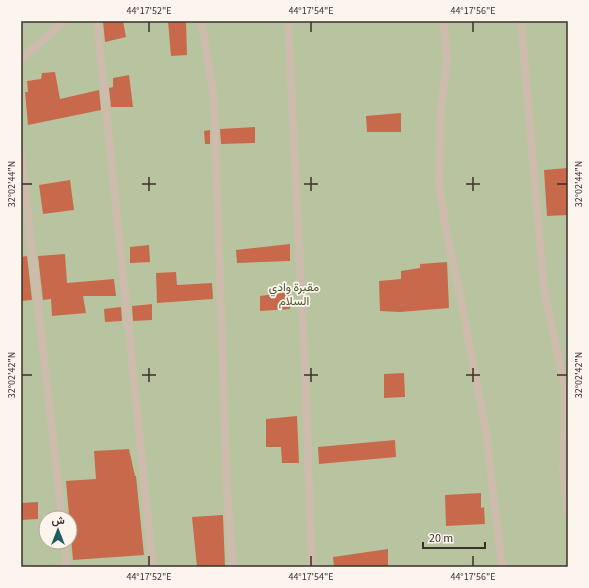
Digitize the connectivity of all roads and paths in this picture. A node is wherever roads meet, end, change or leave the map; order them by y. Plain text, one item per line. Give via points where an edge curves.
1 (65, 21) edge
2 (97, 21) edge
3 (200, 21) edge
4 (288, 21) edge
5 (444, 21) edge
6 (521, 21) edge
7 (21, 59) edge
8 (21, 154) edge
9 (61, 510) edge
10 (568, 512) edge
11 (65, 550) edge
12 (67, 567) edge
13 (153, 567) edge
14 (233, 567) edge
15 (312, 567) edge
16 (502, 567) edge

1 - 7 lane
2 - 13 lane
3 - 14 lane via 214,100 227,491
4 - 15 lane
5 - 16 lane via 447,64 441,107 439,185 486,431
6 - 10 lane via 544,290 566,392 563,468
8 - 9 lane
11 - 12 lane

